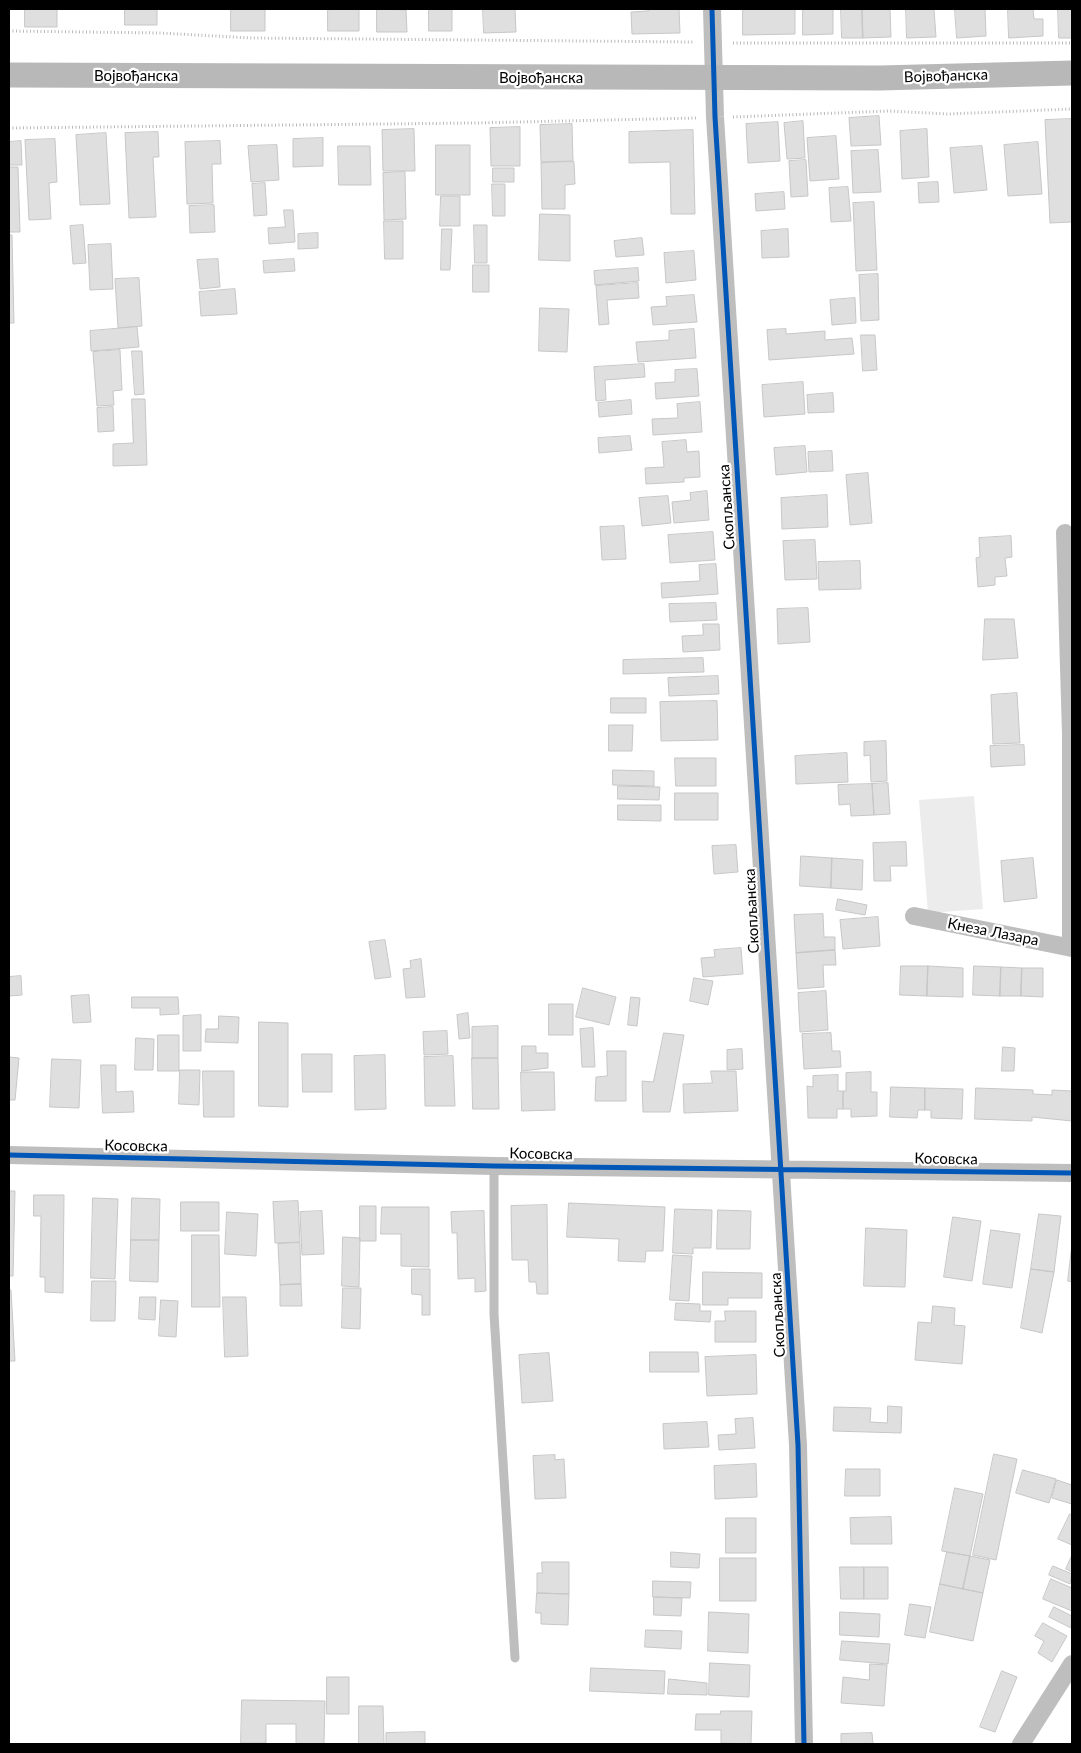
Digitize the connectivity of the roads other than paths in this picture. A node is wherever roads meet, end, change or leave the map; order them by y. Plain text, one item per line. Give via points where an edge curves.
1 (712, 9) edge
2 (1072, 73) edge
3 (9, 75) edge
4 (714, 77) junction
5 (1064, 533) dead end
6 (914, 916) dead end
7 (1072, 948) edge
8 (9, 1155) edge
9 (494, 1166) junction
10 (781, 1169) junction
11 (1072, 1173) edge
12 (515, 1658) dead end
13 (1072, 1664) edge
14 (804, 1744) edge
15 (1021, 1744) edge

1 - 4 street, Скопљанска
2 - 4 main road, Војвођанска via 880,78
3 - 4 main road, Војвођанска
4 - 10 street, Скопљанска
5 - 7 street via 1071,734
6 - 7 street, Кнеза Лазара
8 - 9 street, Косовска
9 - 10 street, Косовска
9 - 12 lane via 494,1314
10 - 11 street, Косовска
10 - 14 street, Скопљанска via 798,1444
13 - 15 street

